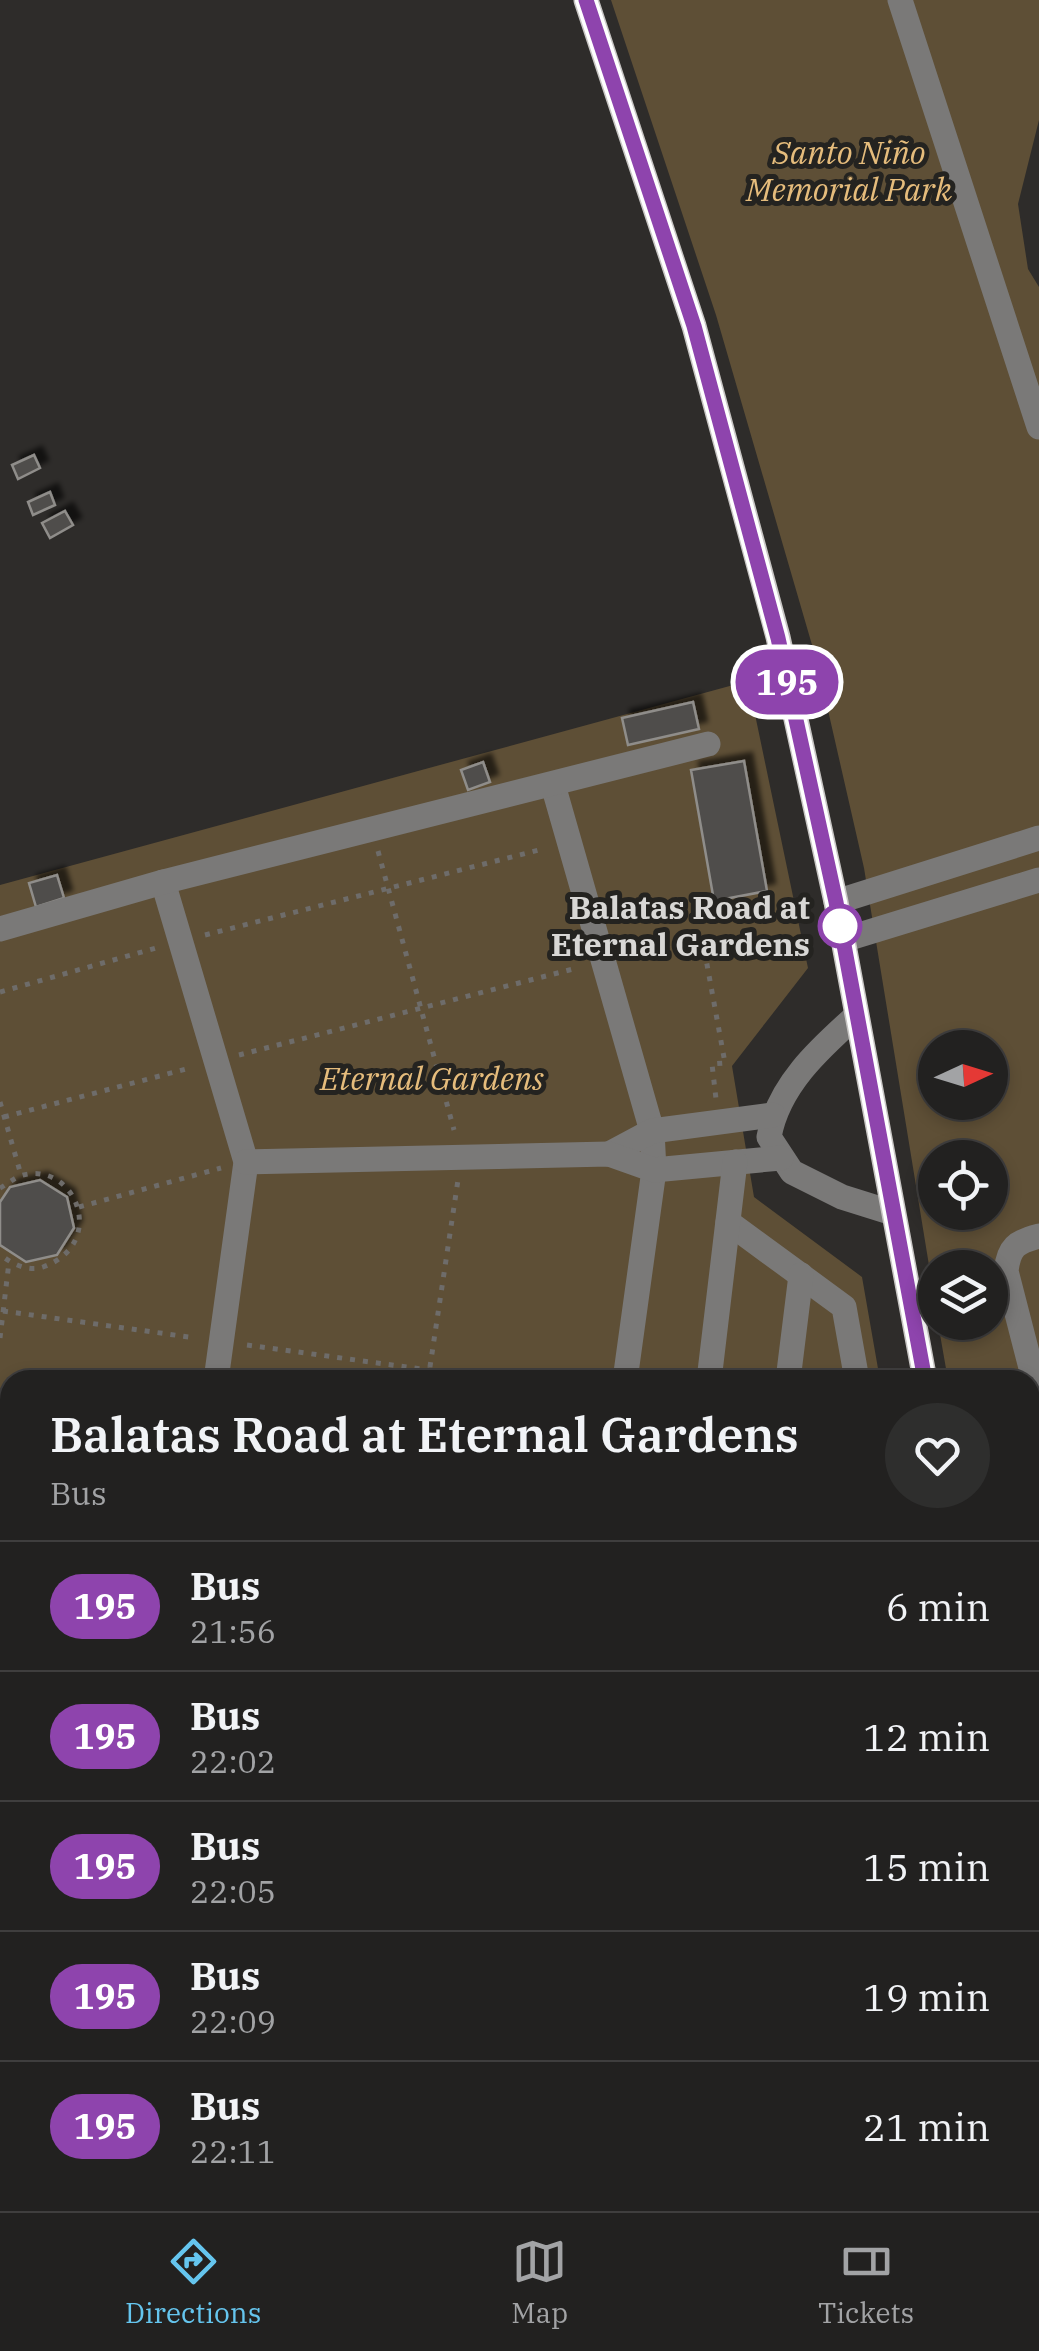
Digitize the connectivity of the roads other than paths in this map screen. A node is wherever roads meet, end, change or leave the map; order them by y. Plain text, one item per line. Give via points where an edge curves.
1 (586, 0) edge
2 (900, 0) edge
3 (1039, 427) edge
4 (708, 744) dead end
5 (553, 785) junction
6 (1039, 838) edge
7 (1039, 880) edge
8 (163, 882) junction
9 (836, 902) junction
10 (0, 929) edge
11 (843, 940) junction
12 (856, 1016) junction
13 (773, 1114) junction
14 (652, 1131) junction
15 (609, 1154) junction
16 (781, 1158) junction
17 (246, 1162) junction
18 (735, 1162) junction
19 (654, 1170) junction
20 (893, 1214) junction
21 (728, 1222) junction
22 (1039, 1236) edge
23 (801, 1275) junction
24 (217, 1370) edge
25 (627, 1370) edge
26 (709, 1370) edge
27 (789, 1370) edge
28 (855, 1370) edge
29 (923, 1370) edge
30 (1032, 1370) edge

1 - 9 main road via 694,326 778,638
2 - 3 street
4 - 5 street
5 - 8 street
5 - 14 street
6 - 9 street
7 - 11 street
8 - 10 street
8 - 17 street
9 - 11 main road
11 - 12 main road
12 - 13 street via 818,1049
12 - 20 main road
13 - 14 street
13 - 16 street via 769,1136
14 - 15 street
14 - 19 street
15 - 17 street
15 - 19 street
16 - 18 street
16 - 20 street via 803,1179
17 - 24 street
18 - 19 street
18 - 21 street
19 - 25 street
20 - 29 main road
21 - 23 street
21 - 26 street
22 - 30 street via 1018,1241 1006,1271
23 - 27 street
23 - 28 street via 844,1306

